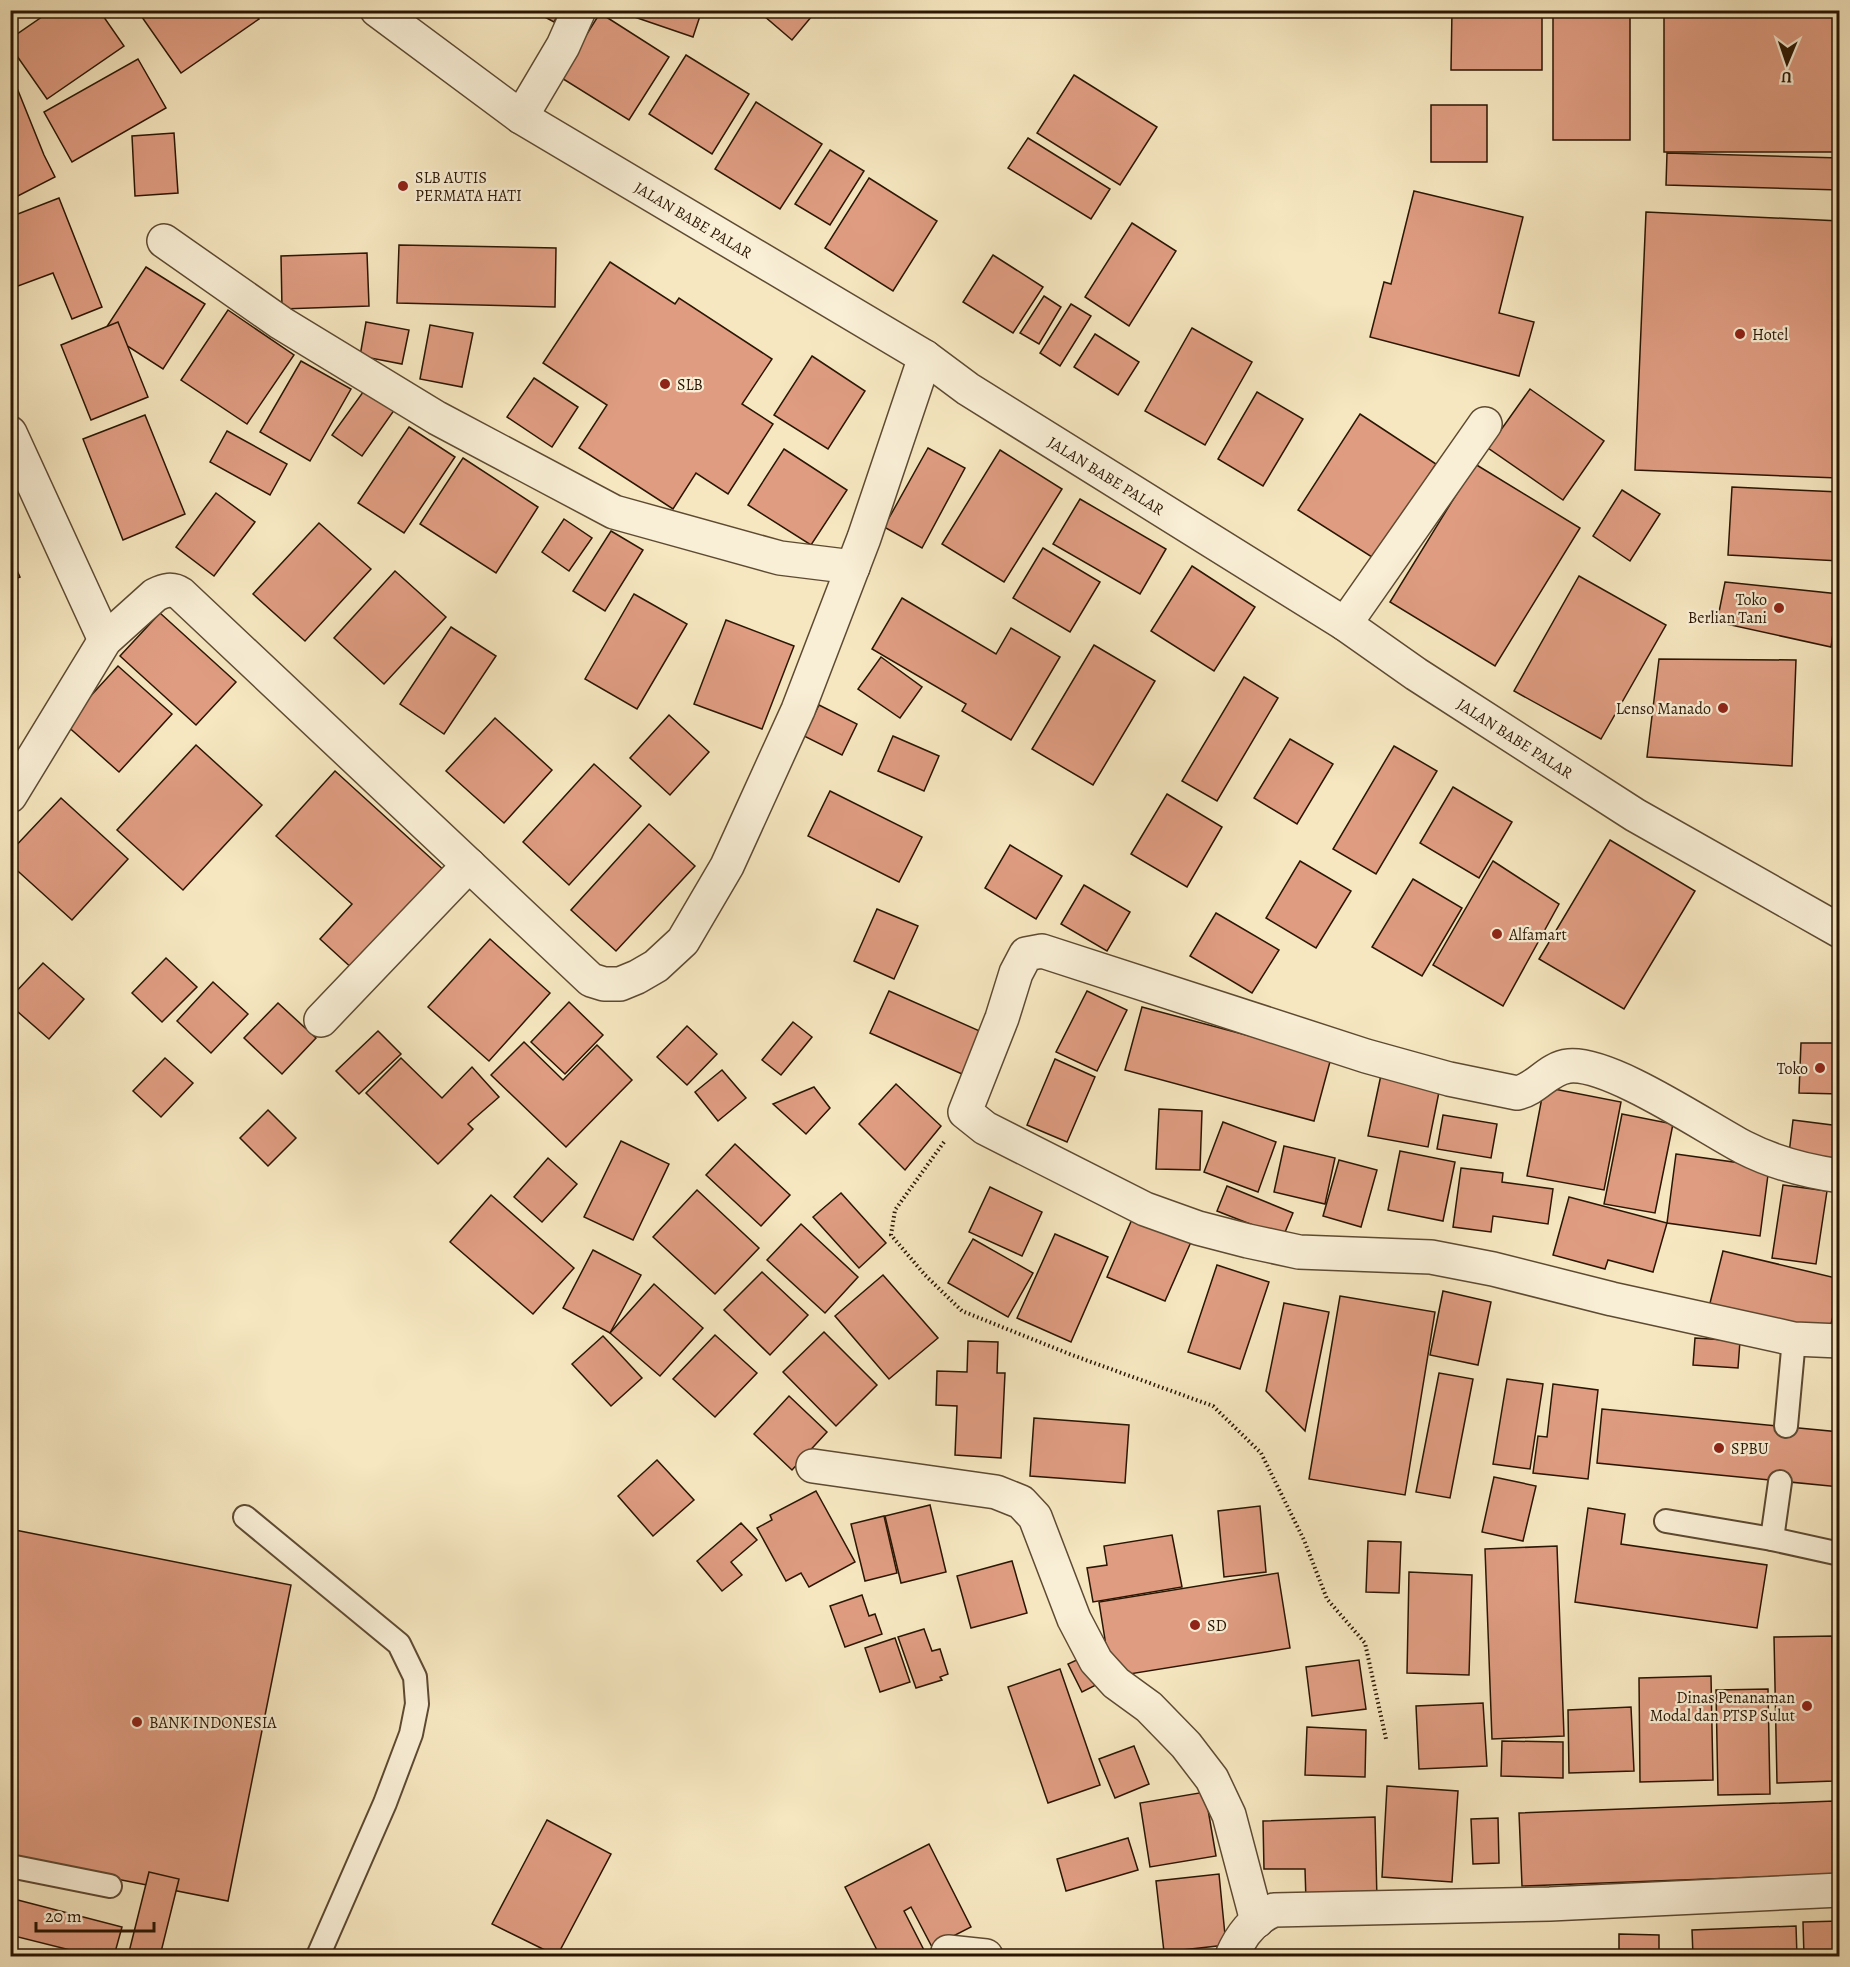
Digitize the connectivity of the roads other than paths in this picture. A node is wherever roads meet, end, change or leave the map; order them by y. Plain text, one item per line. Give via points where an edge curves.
1 (377, 10) edge
2 (579, 10) edge
3 (521, 117) junction
4 (164, 241) dead end
5 (925, 357) junction
6 (1485, 424) dead end
7 (10, 433) edge
8 (853, 567) junction
9 (1345, 624) junction
10 (105, 640) junction
11 (10, 796) edge
12 (469, 865) junction
13 (1839, 931) edge
14 (321, 1020) dead end
15 (1839, 1176) edge
16 (1794, 1339) junction
17 (1839, 1341) edge
18 (1786, 1426) dead end
19 (813, 1466) dead end
20 (1780, 1482) dead end
21 (245, 1517) dead end
22 (1666, 1521) dead end
23 (1772, 1539) junction
24 (1839, 1554) edge
25 (10, 1866) edge
26 (110, 1886) dead end
27 (1839, 1890) edge
28 (1257, 1921) junction
29 (948, 1952) dead end
30 (318, 1956) edge
31 (986, 1956) edge
32 (1232, 1956) edge

1 - 3 street, JALAN BABE PALAR
2 - 3 street via 563,46
3 - 5 street, JALAN BABE PALAR
4 - 8 street via 281,323 427,412 614,512 780,558
5 - 8 street
5 - 9 street, JALAN BABE PALAR via 968,389
6 - 9 street
7 - 10 street
8 - 12 street via 798,710 727,866 683,941 656,966 620,984 591,980
9 - 13 street, JALAN BABE PALAR via 1635,815
10 - 11 street
10 - 12 street via 155,595 175,590
12 - 14 street
15 - 16 street via 1784,1165 1641,1089 1589,1069 1559,1069 1517,1093 1449,1079 1042,951 1026,954 1016,973 965,1112 985,1128 1145,1209 1198,1228 1299,1252 1431,1257
16 - 17 street
16 - 18 lane
19 - 28 street via 996,1492 1021,1502 1035,1517 1070,1610 1096,1661 1116,1683 1149,1707 1212,1779 1229,1815
20 - 23 lane
21 - 30 lane via 399,1644 415,1677 417,1704 411,1734
22 - 23 lane
23 - 24 lane
25 - 26 lane
27 - 28 street via 1550,1904 1274,1910
28 - 32 street via 1238,1941
29 - 31 street

